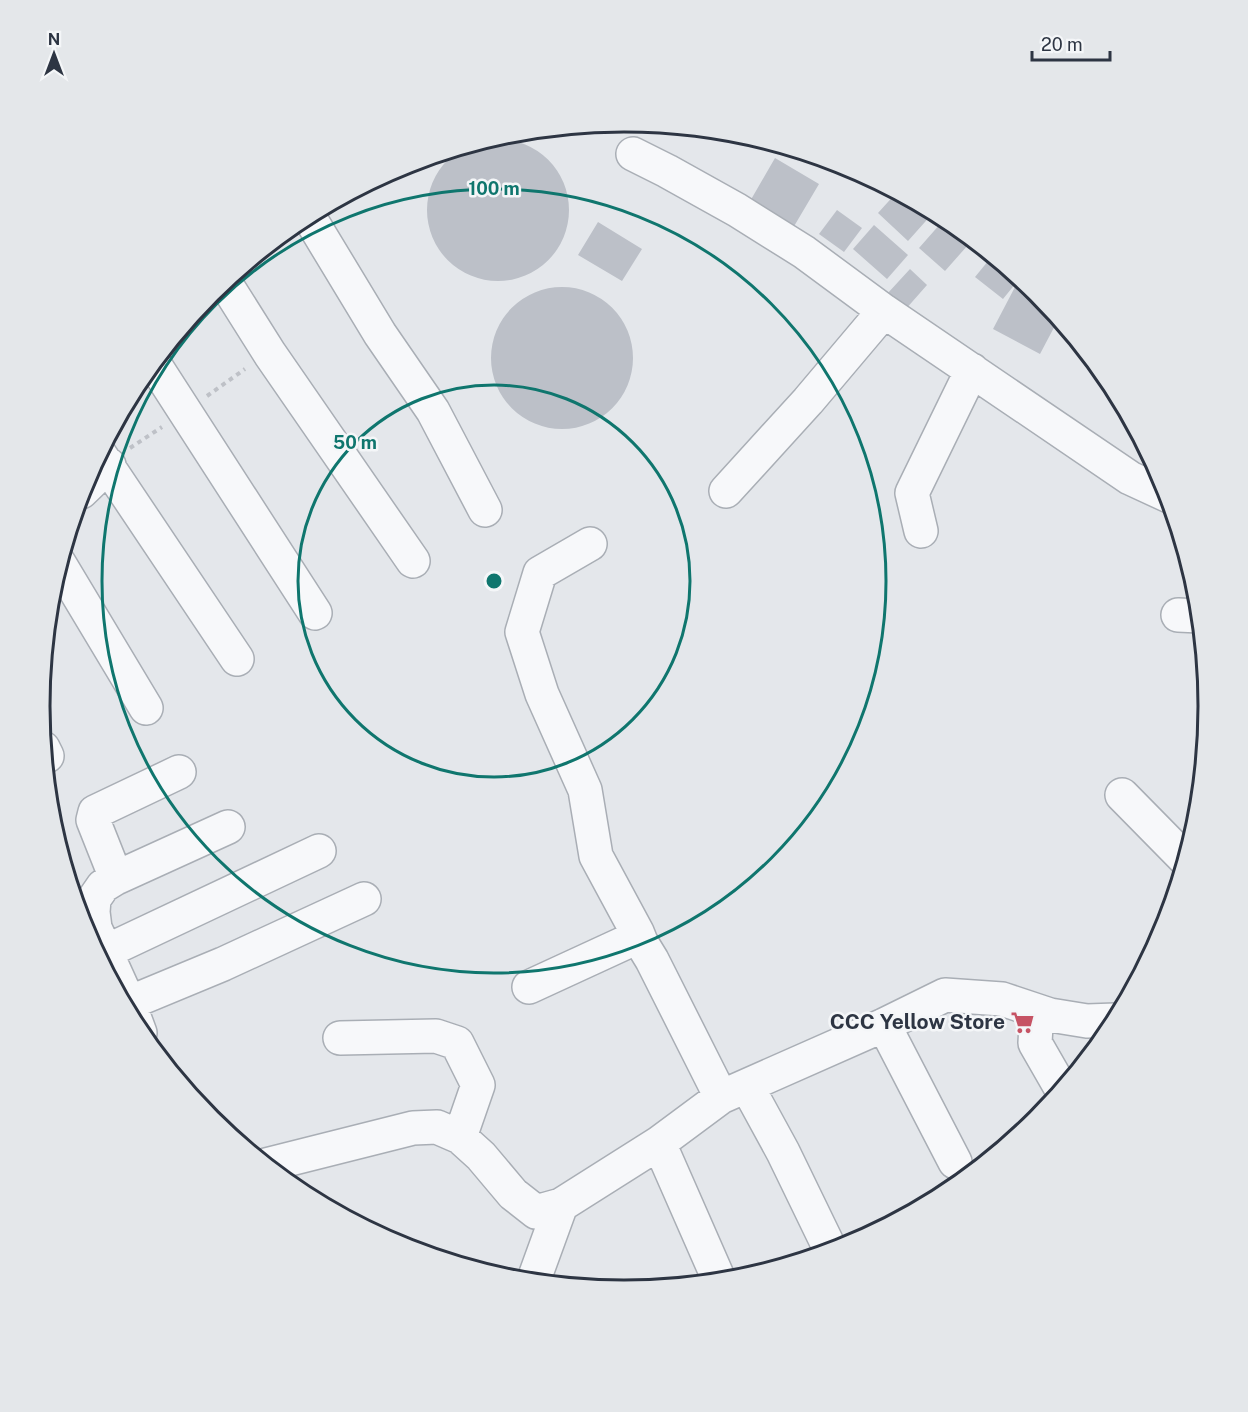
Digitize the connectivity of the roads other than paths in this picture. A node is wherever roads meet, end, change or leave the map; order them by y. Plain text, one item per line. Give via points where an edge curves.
1 (633, 154) dead end
2 (313, 223) edge
3 (229, 289) edge
4 (884, 310) junction
5 (158, 370) edge
6 (972, 370) junction
7 (105, 461) edge
8 (1157, 490) edge
9 (726, 491) dead end
10 (485, 510) dead end
11 (921, 531) dead end
12 (590, 544) dead end
13 (413, 561) dead end
14 (65, 574) edge
15 (315, 613) dead end
16 (237, 659) dead end
17 (146, 708) dead end
18 (179, 772) dead end
19 (1122, 795) dead end
20 (228, 827) dead end
21 (319, 850) dead end
22 (1179, 853) edge
23 (116, 878) junction
24 (364, 900) dead end
25 (641, 942) junction
26 (107, 951) junction
27 (119, 980) edge
28 (529, 987) dead end
29 (132, 1002) edge
30 (1041, 1012) junction
31 (1105, 1020) edge
32 (884, 1025) junction
33 (340, 1038) dead end
34 (1058, 1083) edge
35 (734, 1091) junction
36 (460, 1137) junction
37 (659, 1143) junction
38 (955, 1162) dead end
39 (275, 1163) edge
40 (561, 1205) junction
41 (827, 1243) edge
42 (716, 1273) edge
43 (536, 1274) edge

1 - 4 street via 737,210
2 - 10 street via 380,334 434,411
3 - 13 street
4 - 6 street
4 - 9 street
5 - 15 street
6 - 8 street via 1130,478
6 - 11 street via 912,493
7 - 16 street
12 - 25 street via 540,573 522,632 542,694 585,790 596,856
14 - 17 street
18 - 23 street via 95,812 93,820
19 - 22 street
20 - 23 street
21 - 26 street
23 - 26 street via 103,886 94,899 95,928
24 - 29 street
25 - 28 street via 631,940
25 - 35 street
26 - 27 street
30 - 31 street
30 - 32 street via 1002,999 945,995
30 - 34 street via 1035,1043
32 - 35 street
32 - 38 street
33 - 36 street via 436,1036 457,1042 478,1084
35 - 37 street
35 - 41 street via 783,1152
36 - 39 street via 437,1127 413,1128
36 - 40 street via 513,1194 536,1212
37 - 40 street
37 - 42 street
40 - 43 street

